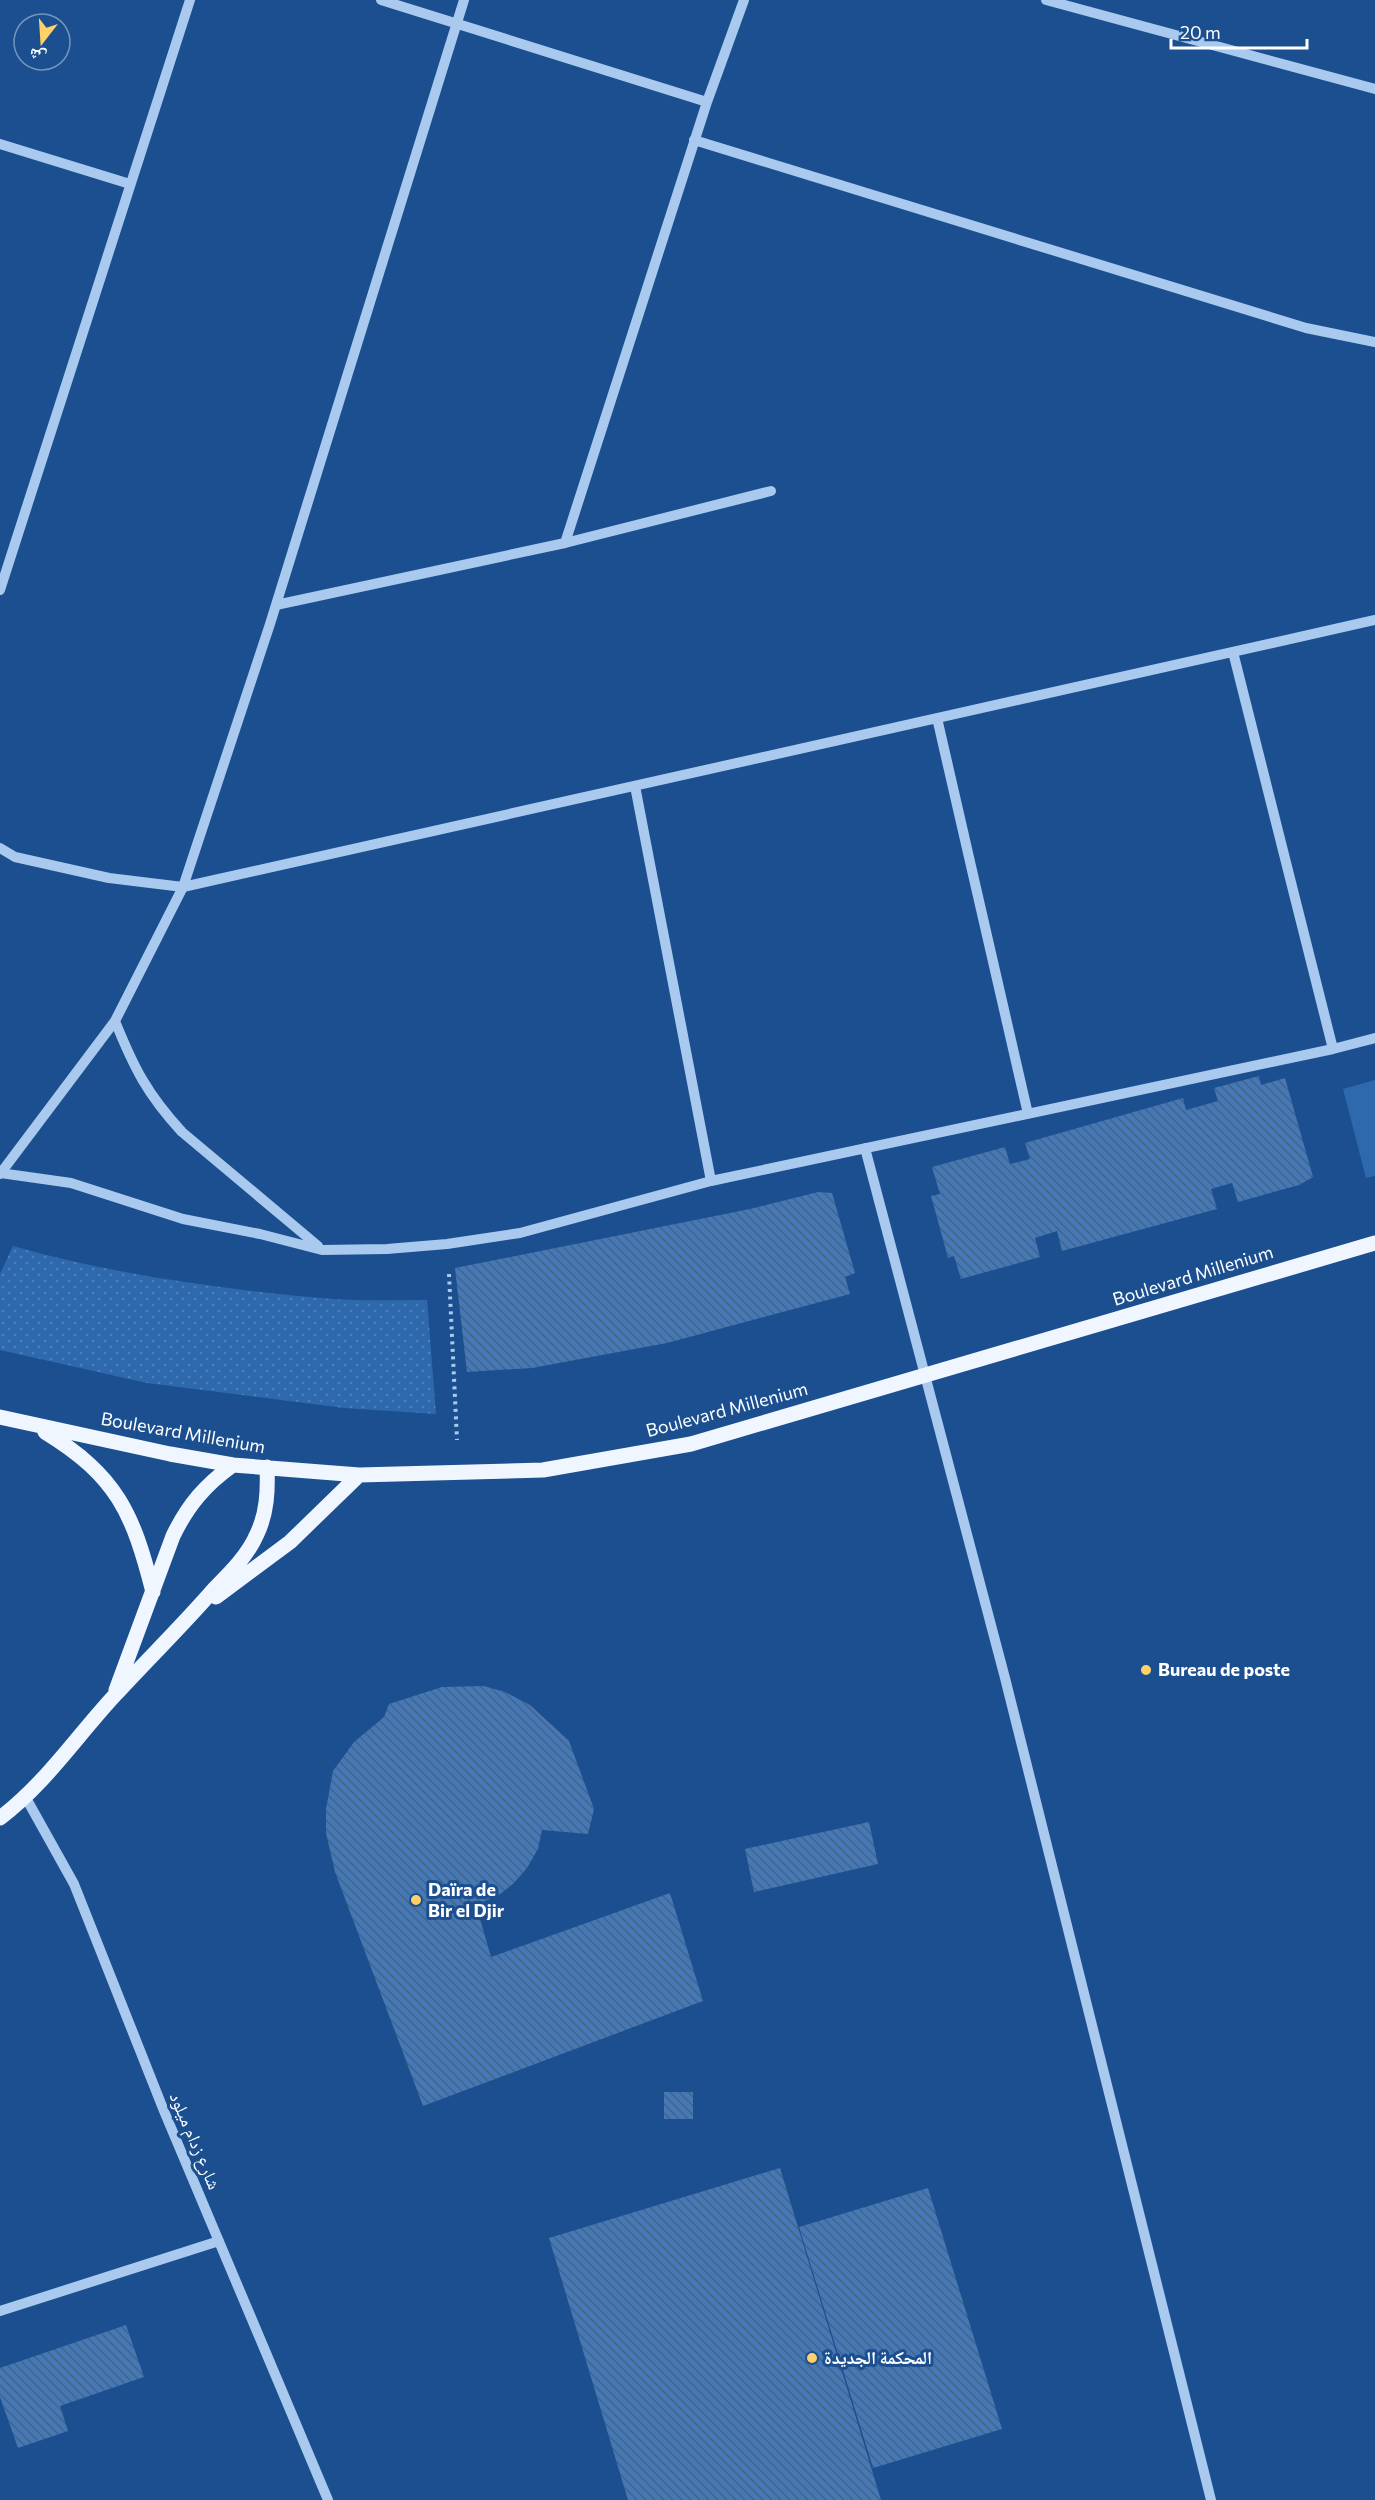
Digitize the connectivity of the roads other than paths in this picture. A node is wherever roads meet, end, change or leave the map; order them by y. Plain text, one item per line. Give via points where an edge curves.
1 (190, 0) edge
2 (381, 0) edge
3 (464, 0) edge
4 (744, 0) edge
5 (1047, 0) edge
6 (456, 25) junction
7 (1375, 89) edge
8 (707, 102) junction
9 (694, 140) junction
10 (0, 144) edge
11 (130, 184) junction
12 (1375, 342) edge
13 (771, 491) dead end
14 (566, 543) junction
15 (0, 590) edge
16 (276, 605) junction
17 (1375, 620) edge
18 (1233, 652) junction
19 (937, 718) junction
20 (635, 786) junction
21 (0, 848) edge
22 (183, 887) junction
23 (115, 1021) junction
24 (1375, 1038) edge
25 (1333, 1049) junction
26 (1028, 1114) junction
27 (865, 1148) junction
28 (0, 1173) edge
29 (711, 1180) junction
30 (1375, 1243) edge
31 (322, 1250) junction
32 (926, 1376) junction
33 (0, 1417) edge
34 (35, 1426) junction
35 (233, 1465) junction
36 (267, 1467) junction
37 (359, 1475) junction
38 (153, 1593) junction
39 (194, 1613) junction
40 (114, 1696) junction
41 (26, 1798) junction
42 (0, 1818) edge
43 (219, 2241) junction
44 (0, 2311) edge
45 (328, 2500) edge
46 (1211, 2500) edge

1 - 11 street
2 - 6 street
3 - 6 street
4 - 8 street
5 - 7 street
6 - 8 street
6 - 16 street
8 - 9 street
9 - 12 street via 1306,328
9 - 14 street
10 - 11 street
11 - 15 street
13 - 14 street
14 - 16 street
16 - 22 street
17 - 18 street
18 - 19 street
18 - 25 street
19 - 20 street
19 - 26 street
20 - 22 street
20 - 29 street
21 - 22 street via 15,857 109,878
22 - 23 street
23 - 28 street
23 - 31 street via 138,1074 162,1110 182,1132
24 - 25 street
25 - 26 street
26 - 27 street
27 - 29 street
27 - 32 street
28 - 31 street via 71,1183 183,1219
29 - 31 street via 520,1233 447,1244
30 - 32 main road, Boulevard Millenium
32 - 37 main road, Boulevard Millenium via 691,1444 543,1470
32 - 46 street
33 - 34 main road, Boulevard Millenium
34 - 35 main road, Boulevard Millenium
34 - 38 main road via 74,1450 102,1476 126,1508 141,1545
35 - 36 main road, Boulevard Millenium
35 - 38 main road via 213,1479 183,1515
36 - 37 main road, Boulevard Millenium
36 - 39 main road via 265,1513 257,1535 246,1554
37 - 39 main road via 290,1542
38 - 40 main road
39 - 40 main road
40 - 41 main road
41 - 42 main road
41 - 43 street, شارع زدام ميلود via 74,1884
43 - 44 street
43 - 45 street, شارع زدام ميلود

